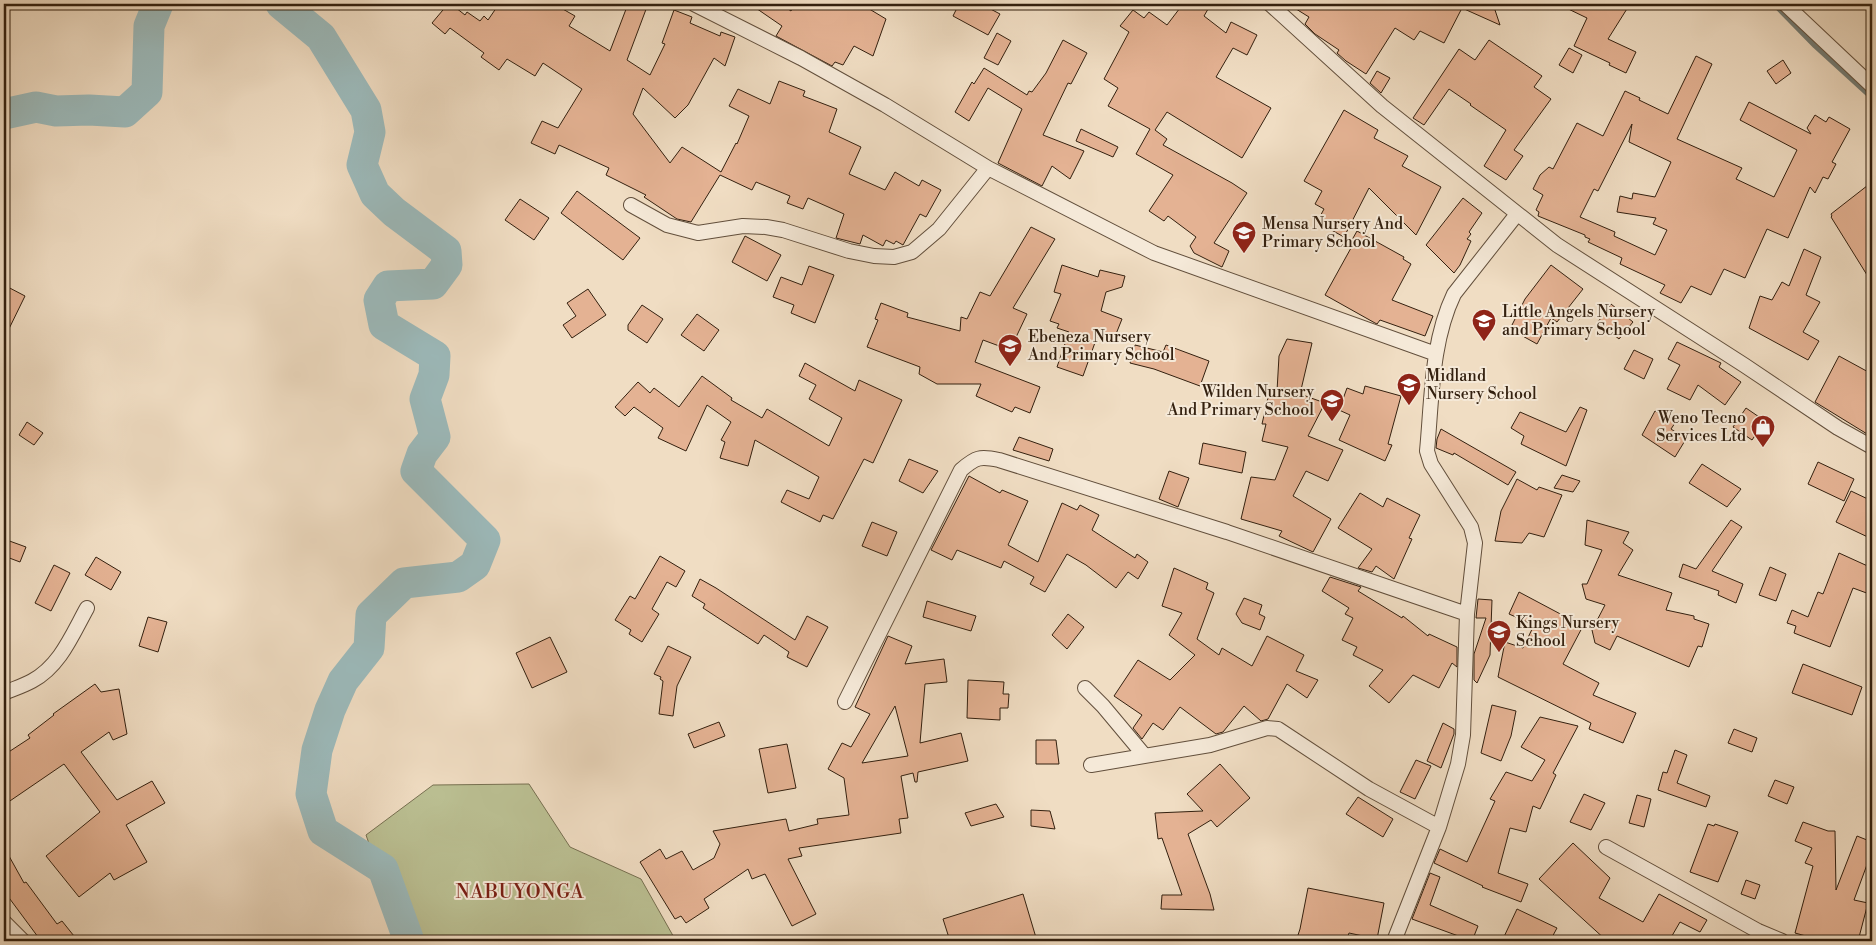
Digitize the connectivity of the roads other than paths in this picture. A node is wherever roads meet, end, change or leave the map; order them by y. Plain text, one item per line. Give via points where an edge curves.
1 (694, 4) edge
2 (1270, 4) edge
3 (1785, 4) edge
4 (1872, 86) edge
5 (988, 168) junction
6 (631, 206) dead end
7 (1517, 214) junction
8 (1436, 354) junction
9 (1872, 448) edge
10 (87, 608) dead end
11 (1467, 614) junction
12 (1085, 688) dead end
13 (4, 693) edge
14 (845, 702) dead end
15 (1144, 755) junction
16 (1091, 765) dead end
17 (1439, 828) junction
18 (1606, 847) dead end
19 (4, 922) edge
20 (23, 941) edge
21 (1394, 941) edge
22 (1782, 941) edge

1 - 5 street via 801,58
2 - 7 street via 1382,106
3 - 4 street
5 - 6 street via 939,228 912,252 894,257 849,251 766,226 698,233 667,225
5 - 8 street via 1154,253
7 - 8 street via 1454,294
7 - 9 street via 1557,245
8 - 11 street via 1427,451 1431,464 1471,527 1475,543
10 - 13 street via 50,669
11 - 14 street via 1227,532 986,457 974,459 961,470
11 - 17 street via 1463,735
12 - 15 street
15 - 16 street
15 - 17 street via 1210,745 1267,728 1278,730 1369,789
17 - 21 street
18 - 22 street
19 - 20 street

